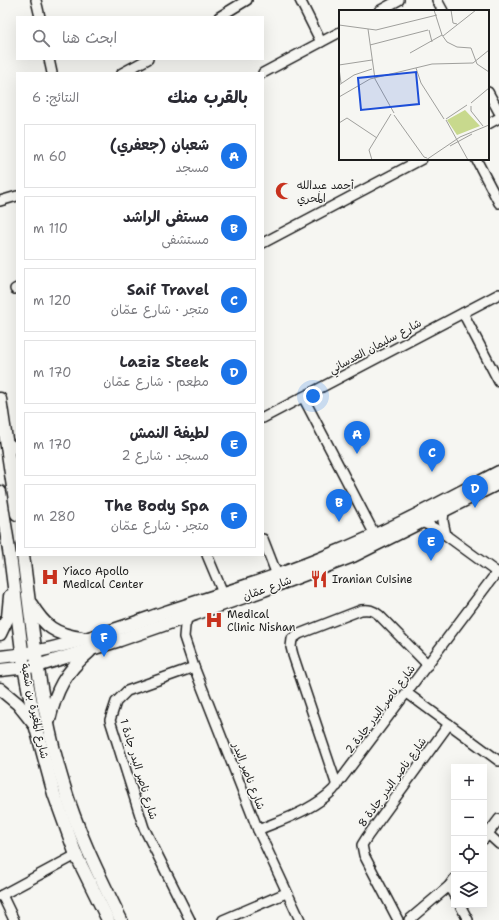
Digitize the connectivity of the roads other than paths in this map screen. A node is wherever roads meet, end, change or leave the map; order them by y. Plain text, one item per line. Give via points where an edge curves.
1 (36, 0) edge
2 (247, 0) edge
3 (300, 0) edge
4 (399, 0) edge
5 (438, 0) edge
6 (381, 10) edge
7 (443, 10) edge
8 (40, 16) edge
9 (221, 16) edge
10 (339, 33) edge
11 (321, 42) junction
12 (49, 60) edge
13 (146, 60) edge
14 (52, 72) edge
15 (124, 72) edge
16 (264, 72) edge
17 (489, 94) edge
18 (499, 112) edge
19 (499, 118) edge
20 (489, 123) edge
21 (420, 160) edge
22 (477, 160) edge
23 (16, 196) edge
24 (0, 201) edge
25 (499, 203) edge
26 (264, 242) edge
27 (499, 294) edge
28 (463, 313) junction
29 (499, 382) edge
30 (303, 397) junction
31 (0, 399) edge
32 (264, 417) edge
33 (6, 438) junction
34 (16, 448) edge
35 (14, 465) edge
36 (499, 472) edge
37 (499, 483) edge
38 (0, 492) edge
39 (16, 498) edge
40 (444, 511) junction
41 (422, 522) junction
42 (375, 535) junction
43 (446, 535) junction
44 (264, 541) edge
45 (23, 556) edge
46 (207, 556) edge
47 (11, 563) junction
48 (498, 573) edge
49 (278, 574) junction
50 (223, 593) junction
51 (29, 601) junction
52 (188, 616) junction
53 (167, 623) junction
54 (0, 634) edge
55 (184, 637) junction
56 (84, 638) junction
57 (94, 648) junction
58 (35, 653) junction
59 (23, 655) junction
60 (0, 657) edge
61 (428, 665) junction
62 (37, 666) junction
63 (24, 667) junction
64 (194, 668) junction
65 (0, 670) edge
66 (0, 689) edge
67 (407, 692) junction
68 (449, 724) junction
69 (42, 728) junction
70 (499, 761) edge
71 (337, 786) junction
72 (499, 819) edge
73 (258, 830) junction
74 (487, 836) edge
75 (487, 838) edge
76 (499, 844) edge
77 (76, 855) junction
78 (451, 883) edge
79 (286, 894) junction
80 (1, 896) edge
81 (462, 908) edge
82 (14, 920) edge
83 (108, 920) edge
84 (121, 920) edge
85 (190, 920) edge
86 (223, 920) edge
87 (300, 920) edge
88 (398, 920) edge
89 (409, 920) edge
90 (468, 920) edge

1 - 8 street
2 - 9 street
3 - 11 street
4 - 6 street
5 - 7 street
10 - 11 street
11 - 16 street
12 - 14 street
13 - 15 street
17 - 18 street
19 - 20 street
21 - 26 street
22 - 25 street
23 - 24 street
27 - 28 street, شارع سليمان العدساني
28 - 29 street
28 - 30 street, شارع سليمان العدساني
30 - 32 street, شارع سليمان العدساني
30 - 42 street
31 - 33 main road
33 - 34 street
33 - 35 main road
35 - 39 main road
36 - 42 main road, شارع عمّان
37 - 40 main road, شارع عمّان
38 - 47 main road, شارع المغيرة بن شعبة
40 - 41 main road, شارع عمّان
40 - 43 street
41 - 43 street
41 - 52 main road, شارع عمّان via 353,556
42 - 49 main road, شارع عمّان
43 - 48 street
44 - 49 street
45 - 51 main road, شارع المغيرة بن شعبة
46 - 50 street
47 - 54 main road via 9,611
47 - 59 main road, شارع المغيرة بن شعبة
48 - 61 street, شارع ناصر البدر جادة 2
49 - 50 main road, شارع عمّان
50 - 56 main road, شارع عمّان
51 - 56 main road via 42,620 53,630 67,636
51 - 58 main road, شارع المغيرة بن شعبة
52 - 53 main road, شارع عمّان
52 - 55 street, شارع ناصر البدر
53 - 55 street
53 - 57 main road, شارع عمّان
55 - 64 street, شارع ناصر البدر
56 - 58 main road, شارع عمّان
57 - 62 main road, شارع عمّان
57 - 69 main road via 74,666 62,682
58 - 59 main road, شارع عمّان
58 - 62 main road, شارع المغيرة بن شعبة
59 - 60 main road, شارع عمّان
59 - 63 main road, شارع المغيرة بن شعبة
61 - 67 street, شارع ناصر البدر جادة 2
61 - 71 street via 379,615 368,609 299,634 292,639 293,655
62 - 63 main road, شارع عمّان
62 - 69 main road, شارع المغيرة بن شعبة
63 - 65 main road, شارع عمّان
63 - 69 main road, شارع المغيرة بن شعبة
64 - 73 street, شارع ناصر البدر
64 - 85 street, شارع ناصر البدر جادة 1 via 126,691 116,702 110,720 144,828
66 - 69 main road
67 - 68 street
67 - 71 street, شارع ناصر البدر جادة 2
68 - 70 street
68 - 88 street, شارع ناصر البدر جادة 8 via 362,845 364,855
69 - 77 main road, شارع المغيرة بن شعبة via 54,794
69 - 84 main road, شارع المغيرة بن شعبة via 87,850
71 - 73 street, شارع ناصر البدر جادة 2 via 310,807
72 - 74 street
73 - 79 street, شارع ناصر البدر
75 - 76 street
77 - 80 street
77 - 83 main road, شارع المغيرة بن شعبة
78 - 89 street
79 - 86 street
79 - 87 street, شارع ناصر البدر
80 - 82 street
81 - 90 street

